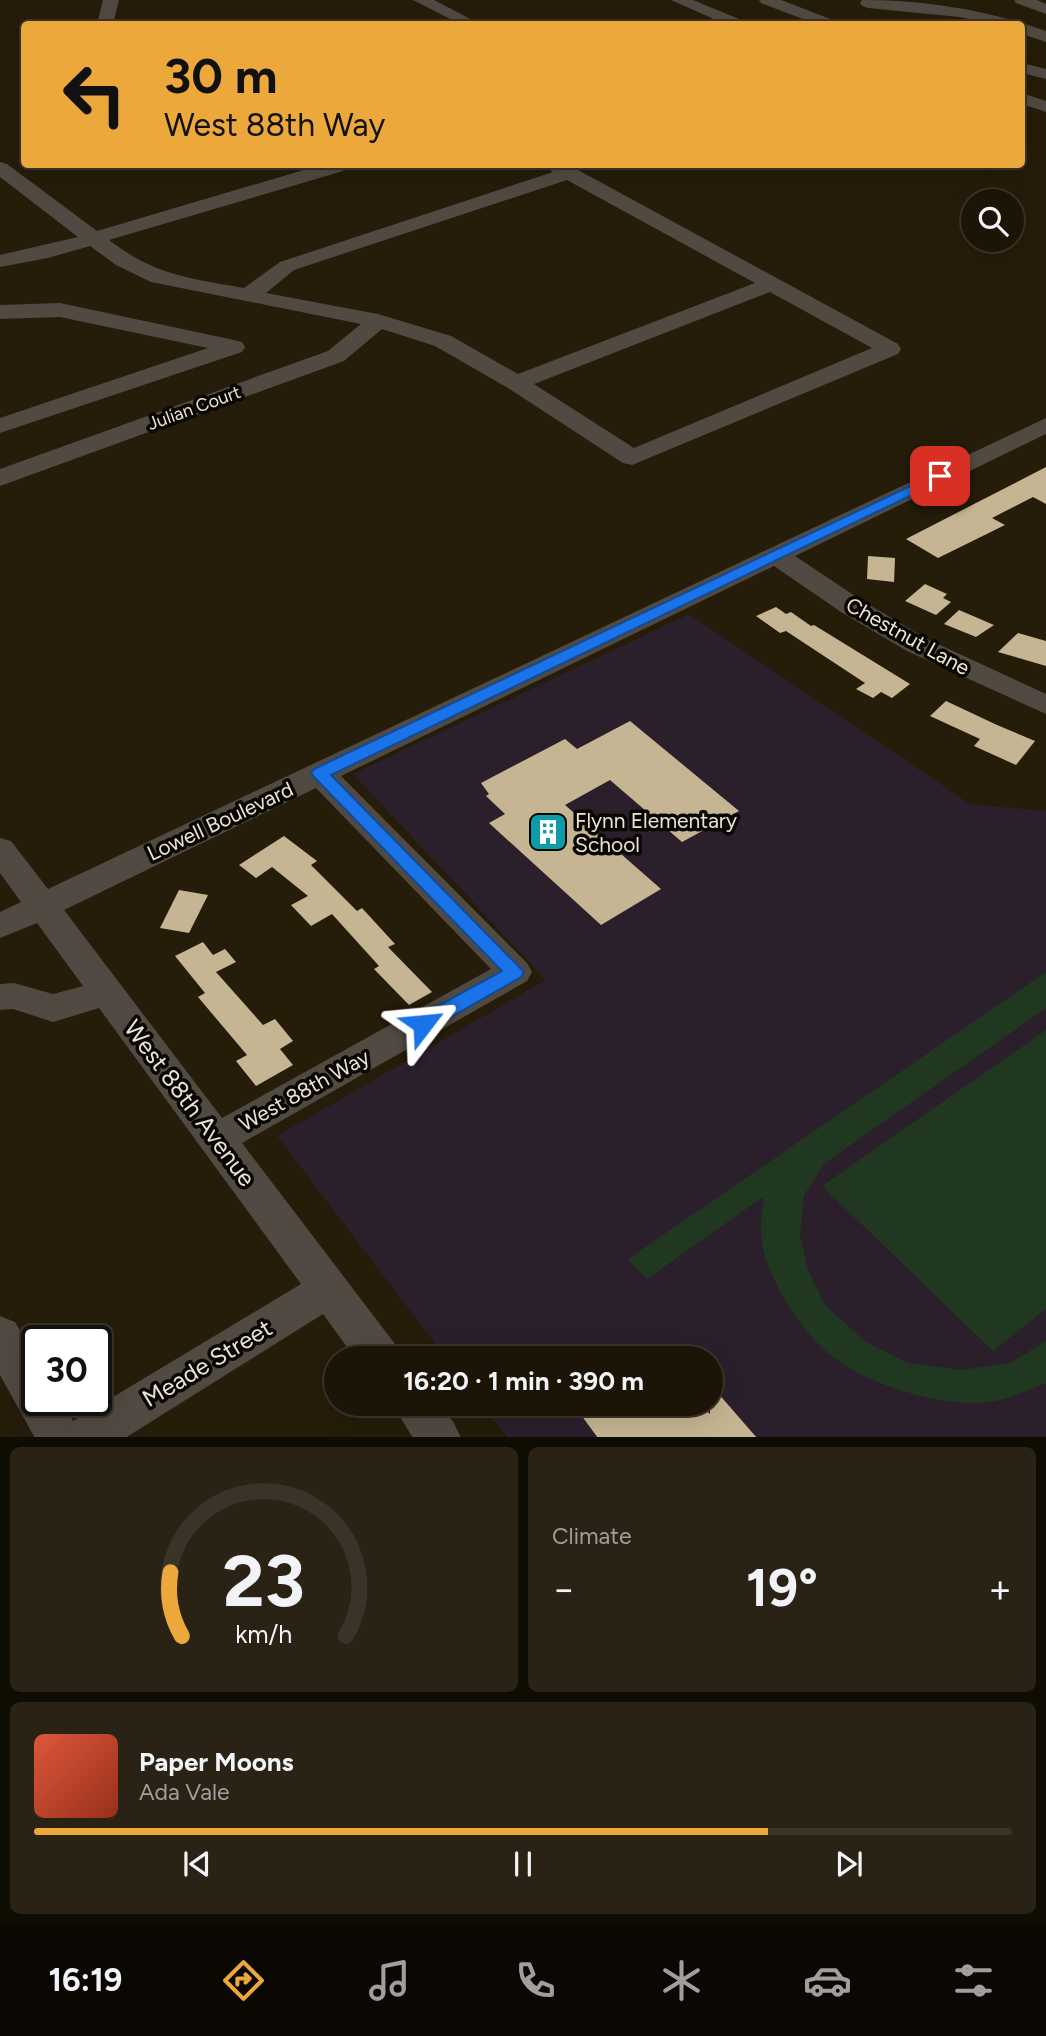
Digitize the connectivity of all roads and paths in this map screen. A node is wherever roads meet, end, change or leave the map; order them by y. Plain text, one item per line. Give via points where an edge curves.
1 (111, 0) edge
2 (421, 0) edge
3 (678, 0) edge
4 (767, 0) edge
5 (1022, 0) edge
6 (944, 5) edge
7 (861, 7) edge
8 (1046, 9) edge
9 (107, 21) edge
10 (466, 21) edge
11 (730, 21) edge
12 (818, 21) edge
13 (831, 21) edge
14 (1003, 21) edge
15 (1025, 29) edge
16 (1046, 37) edge
17 (1025, 69) edge
18 (1046, 74) edge
19 (1025, 99) edge
20 (1046, 107) edge
21 (0, 168) edge
22 (328, 168) edge
23 (560, 169) edge
24 (93, 238) junction
25 (0, 261) edge
26 (770, 285) junction
27 (248, 296) junction
28 (0, 312) edge
29 (378, 321) junction
30 (516, 383) junction
31 (1046, 425) edge
32 (0, 426) edge
33 (0, 478) edge
34 (776, 555) junction
35 (1046, 705) edge
36 (320, 773) junction
37 (0, 849) edge
38 (43, 905) junction
39 (0, 926) edge
40 (107, 990) junction
41 (0, 997) edge
42 (217, 1139) junction
43 (329, 1289) junction
44 (0, 1335) edge
45 (371, 1346) edge
46 (21, 1371) edge
47 (47, 1416) edge
48 (423, 1416) edge
49 (59, 1437) edge
50 (85, 1437) edge
51 (439, 1437) edge

1 - 9 street
2 - 10 street
3 - 11 street
4 - 12 street
5 - 8 street
6 - 7 street
6 - 14 street
7 - 13 street
15 - 16 street
17 - 18 street
19 - 20 street
21 - 24 street
22 - 24 street
23 - 26 street
23 - 27 street via 288,265
24 - 25 street
24 - 27 street via 123,261 159,278
26 - 30 street
26 - 30 street via 890,349 632,458
27 - 29 street
28 - 32 street via 60,310 234,346
29 - 30 street via 443,341
29 - 33 street, Julian Court via 336,356
31 - 34 street, Lowell Boulevard
34 - 35 street, Chestnut Lane via 917,645
34 - 36 street, Lowell Boulevard
36 - 38 street, Lowell Boulevard
36 - 42 street, West 88th Way via 515,972
37 - 38 street, West 88th Avenue
38 - 39 street, Lowell Boulevard
38 - 40 street, West 88th Avenue
40 - 41 street via 50,1009 25,999
40 - 42 street, West 88th Avenue
42 - 43 street, West 88th Avenue
43 - 45 street, West 88th Avenue
43 - 50 street, Meade Street
44 - 46 street
47 - 49 street
48 - 51 street

